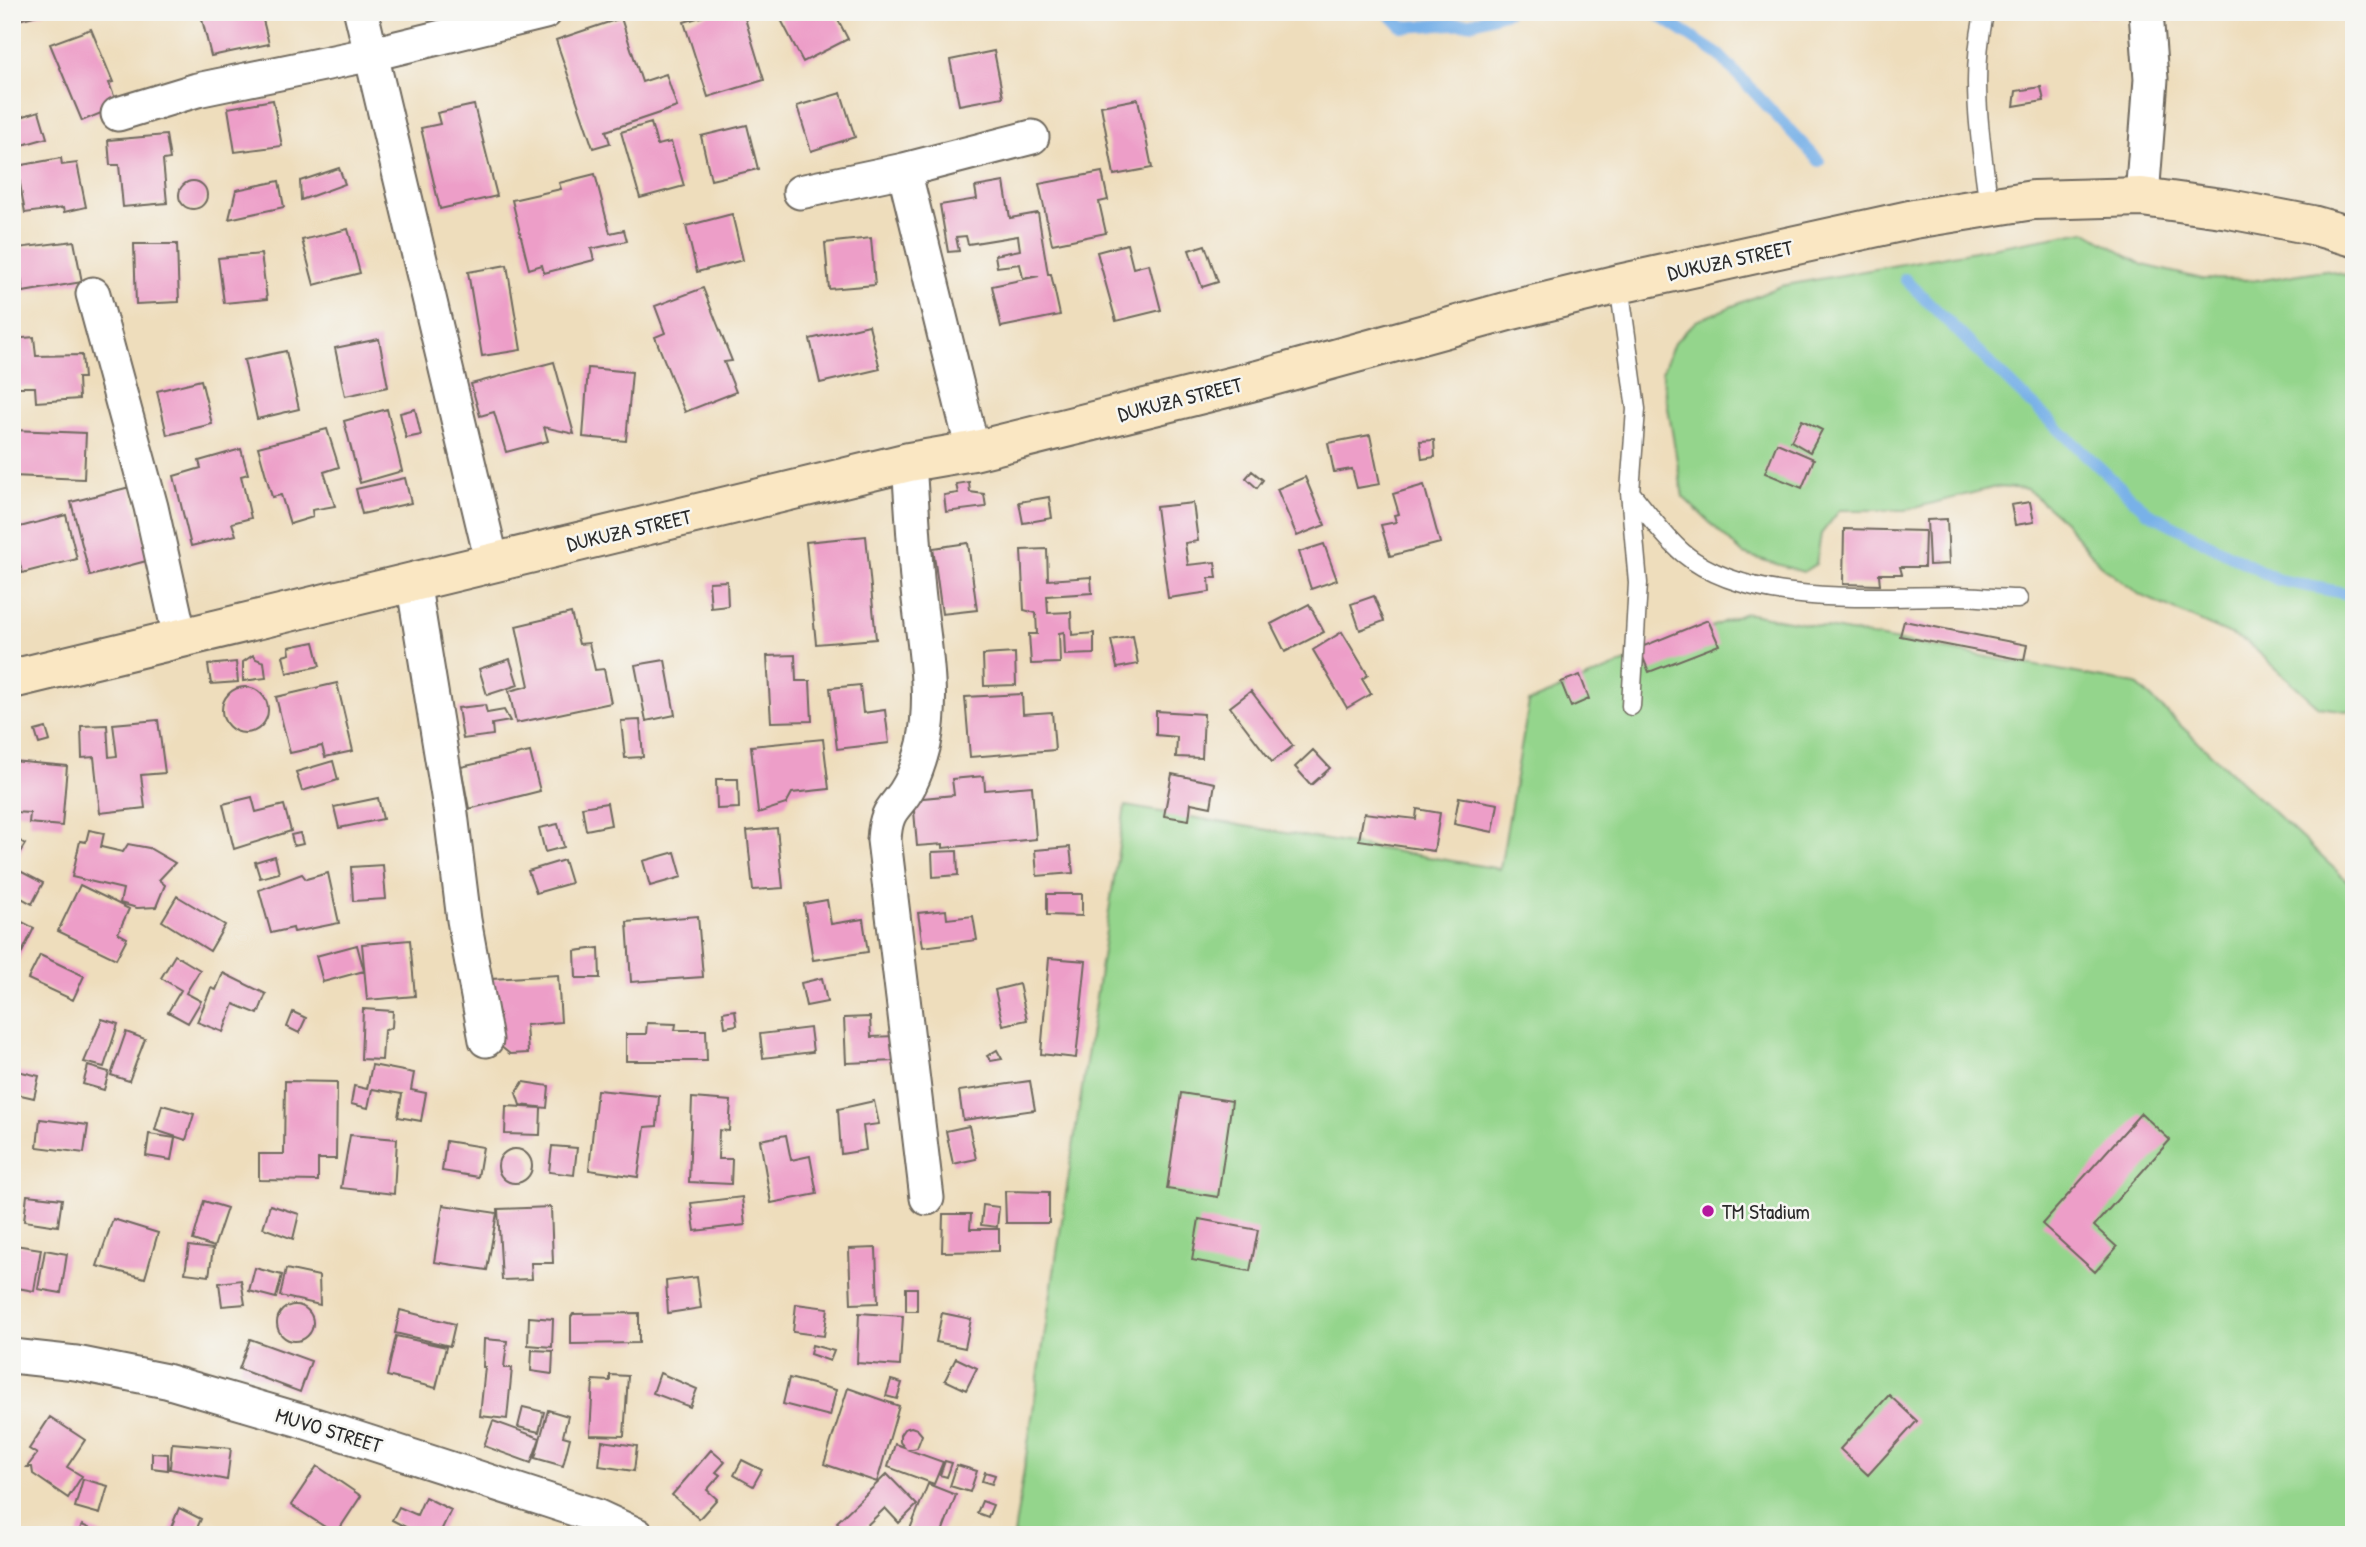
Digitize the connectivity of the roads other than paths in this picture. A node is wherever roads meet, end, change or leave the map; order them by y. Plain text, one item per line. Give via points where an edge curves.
1 (361, 12) edge
2 (545, 12) edge
3 (2146, 12) edge
4 (1983, 19) dead end
5 (372, 54) junction
6 (118, 114) dead end
7 (1032, 137) dead end
8 (904, 170) junction
9 (800, 192) dead end
10 (2143, 197) junction
11 (1989, 207) junction
12 (2354, 237) edge
13 (1619, 284) junction
14 (93, 294) dead end
15 (973, 451) junction
16 (909, 462) junction
17 (1630, 492) junction
18 (492, 562) junction
19 (414, 581) junction
20 (2018, 600) dead end
21 (180, 638) junction
22 (12, 679) edge
23 (1631, 706) dead end
24 (486, 1040) dead end
25 (927, 1198) dead end
26 (12, 1356) edge
27 (637, 1535) edge

1 - 5 street
2 - 5 street
3 - 10 street via 2151,79
4 - 11 lane via 1976,81
5 - 6 street via 197,90
5 - 18 street
7 - 8 street
8 - 9 street
8 - 15 street
10 - 11 main road, DUKUZA STREET via 2033,200
10 - 12 main road, DUKUZA STREET via 2229,209
11 - 13 main road, DUKUZA STREET via 1914,219
13 - 15 main road, DUKUZA STREET
13 - 17 lane via 1636,409
14 - 21 street via 151,507
15 - 16 main road, DUKUZA STREET
16 - 18 main road, DUKUZA STREET
16 - 25 street via 928,714 910,785 888,814 884,840
17 - 20 lane via 1683,553 1713,572 1754,587 1867,598
17 - 23 lane via 1638,583
18 - 19 main road, DUKUZA STREET
19 - 21 main road, DUKUZA STREET
19 - 24 street
21 - 22 main road, DUKUZA STREET
26 - 27 street, MUVO STREET via 166,1381 596,1516

